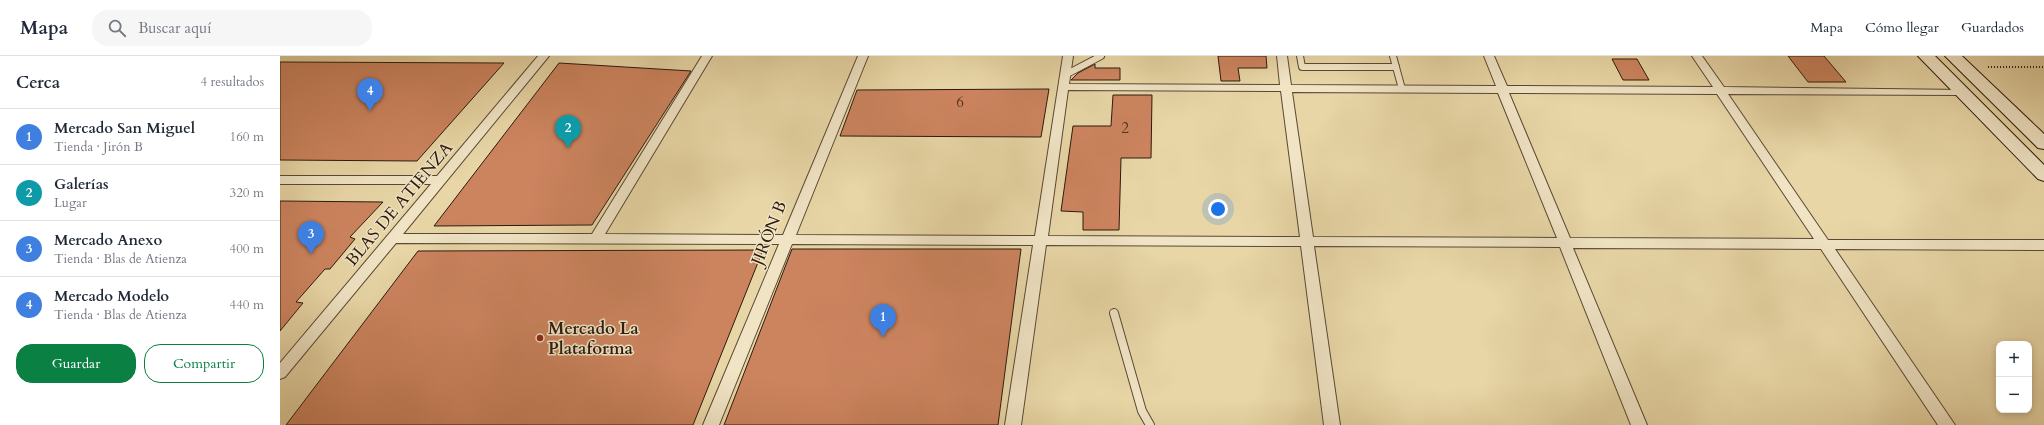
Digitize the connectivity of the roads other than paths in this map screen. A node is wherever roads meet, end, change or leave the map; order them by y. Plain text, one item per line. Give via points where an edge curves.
1 (544, 56) edge
2 (707, 56) edge
3 (863, 56) edge
4 (1068, 56) edge
5 (1101, 56) edge
6 (1282, 56) edge
7 (1300, 56) edge
8 (1393, 56) edge
9 (1489, 56) edge
10 (1697, 56) edge
11 (1926, 56) edge
12 (1953, 56) edge
13 (1396, 67) junction
14 (1064, 81) junction
15 (1287, 88) junction
16 (1402, 89) junction
17 (1503, 89) junction
18 (1721, 90) junction
19 (1961, 92) junction
20 (2044, 144) edge
21 (2044, 175) edge
22 (280, 180) edge
23 (441, 180) junction
24 (392, 238) junction
25 (596, 239) junction
26 (786, 240) junction
27 (1040, 241) junction
28 (1308, 242) junction
29 (1566, 243) junction
30 (1824, 244) junction
31 (2044, 245) edge
32 (1114, 313) dead end
33 (280, 373) edge
34 (711, 425) edge
35 (1013, 425) edge
36 (1150, 425) edge
37 (1332, 425) edge
38 (1639, 425) edge
39 (1946, 425) edge

1 - 23 street, BLAS DE ATIENZA
2 - 25 street
3 - 26 street, JIRÓN B
4 - 14 street
5 - 14 lane
6 - 15 street
7 - 13 lane via 1302,68
8 - 13 lane
9 - 17 street
10 - 18 street
11 - 19 main road
12 - 20 main road
13 - 16 lane
14 - 15 street
14 - 27 street
15 - 16 street
15 - 28 street
16 - 17 street
17 - 18 street
17 - 29 street
18 - 19 street
18 - 30 street
19 - 21 main road
22 - 23 street
23 - 24 street, BLAS DE ATIENZA
24 - 25 street
24 - 33 street, BLAS DE ATIENZA
25 - 26 street
26 - 27 street
26 - 34 street, JIRÓN B
27 - 28 street
27 - 35 street
28 - 29 street
28 - 37 street
29 - 30 street
29 - 38 street
30 - 31 street
30 - 39 street
32 - 36 lane via 1142,411

